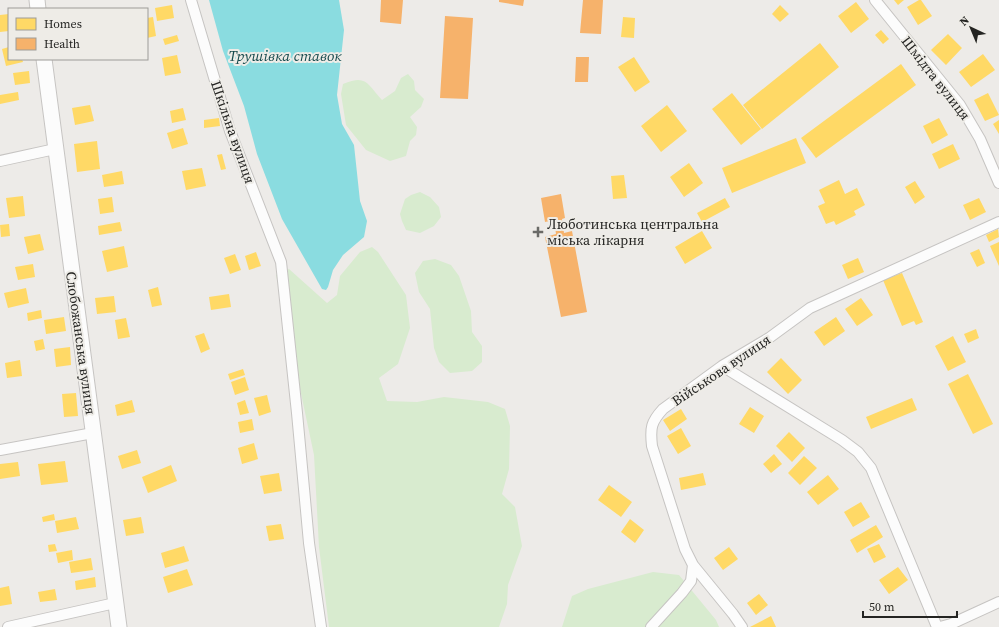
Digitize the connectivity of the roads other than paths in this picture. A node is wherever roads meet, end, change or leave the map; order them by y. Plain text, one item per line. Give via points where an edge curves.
1 (191, 0) edge
2 (875, 0) edge
3 (44, 60) edge
4 (55, 149) junction
5 (0, 161) edge
6 (999, 183) edge
7 (999, 222) edge
8 (722, 366) junction
9 (93, 433) junction
10 (0, 450) edge
11 (693, 565) junction
12 (999, 602) edge
13 (115, 604) junction
14 (8, 627) edge
15 (119, 627) edge
16 (321, 627) edge
17 (651, 627) edge
18 (742, 627) edge
19 (939, 627) edge

1 - 16 street, Шкільна вулиця via 230,131 281,262 309,543
2 - 6 street, Шмідта вулиця via 960,105 980,139
3 - 4 street, Слобожанська вулиця
4 - 5 street
4 - 9 street, Слобожанська вулиця
7 - 8 street, Військова вулиця via 810,308 769,338
8 - 11 street, Військова вулиця via 663,409 652,424 650,436
8 - 19 street via 858,452 871,468
9 - 10 street
9 - 13 street, Слобожанська вулиця
11 - 17 street via 691,581
11 - 18 street, Військова вулиця
12 - 19 street
13 - 14 street
13 - 15 street, Слобожанська вулиця

